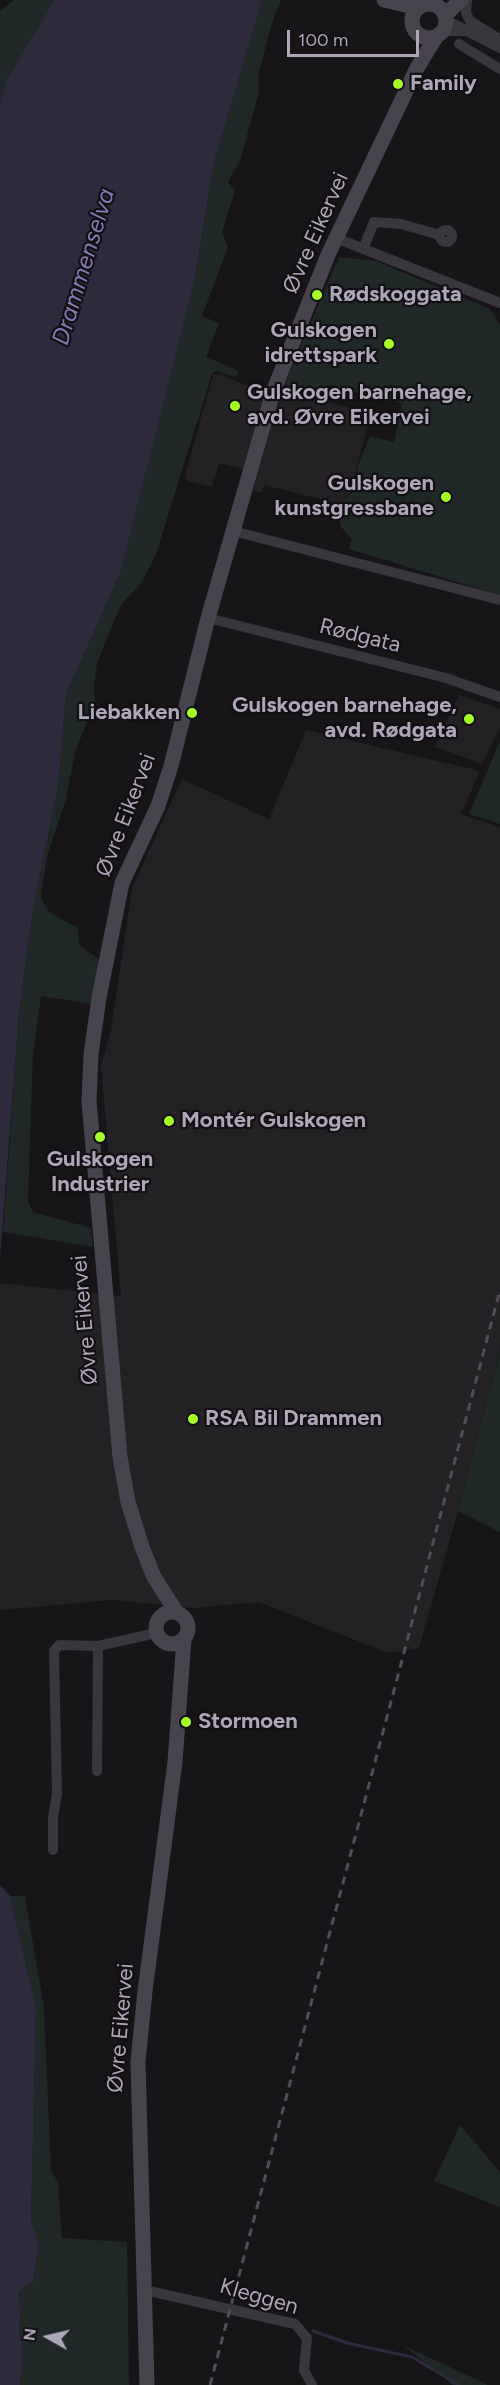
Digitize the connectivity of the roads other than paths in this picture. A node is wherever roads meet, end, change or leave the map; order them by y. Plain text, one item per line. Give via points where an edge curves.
1 (461, 0) edge
2 (467, 0) edge
3 (386, 1) edge
4 (435, 21) edge
5 (500, 39) edge
6 (459, 44) dead end
7 (500, 48) edge
8 (500, 69) edge
9 (440, 235) dead end
10 (336, 238) junction
11 (363, 249) junction
12 (500, 306) edge
13 (233, 531) junction
14 (500, 600) edge
15 (208, 618) junction
16 (500, 697) edge
17 (154, 1577) junction
18 (177, 1613) junction
19 (161, 1632) junction
20 (184, 1639) junction
21 (98, 1646) junction
22 (180, 1677) junction
23 (97, 1771) dead end
24 (53, 1850) dead end
25 (145, 2290) junction
26 (147, 2385) edge
27 (312, 2385) edge

1 - 4 main road
2 - 5 street via 470,21
3 - 4 main road
3 - 4 main road via 418,8
4 - 7 street
4 - 10 main road, Øvre Eikervei via 417,68
6 - 8 street
9 - 11 street via 401,224 375,222
10 - 11 street
10 - 13 main road, Øvre Eikervei via 273,392
11 - 12 street
13 - 14 street
13 - 15 main road, Øvre Eikervei
15 - 16 street, Rødgata via 446,678
15 - 17 main road, Øvre Eikervei via 158,806 122,882 91,1054 89,1101 120,1457 128,1502
17 - 18 main road, Øvre Eikervei
17 - 19 main road, Øvre Eikervei
18 - 19 main road via 167,1613
18 - 20 main road via 187,1624
19 - 20 main road via 176,1644
19 - 21 street
19 - 22 main road, Øvre Eikervei
20 - 22 main road, Øvre Eikervei
21 - 23 street
21 - 24 street via 59,1645 54,1651 57,1794
22 - 25 main road, Øvre Eikervei via 175,1762 139,2053
25 - 26 main road, Øvre Eikervei
25 - 27 street, Kleggen via 296,2324 307,2338 304,2370

